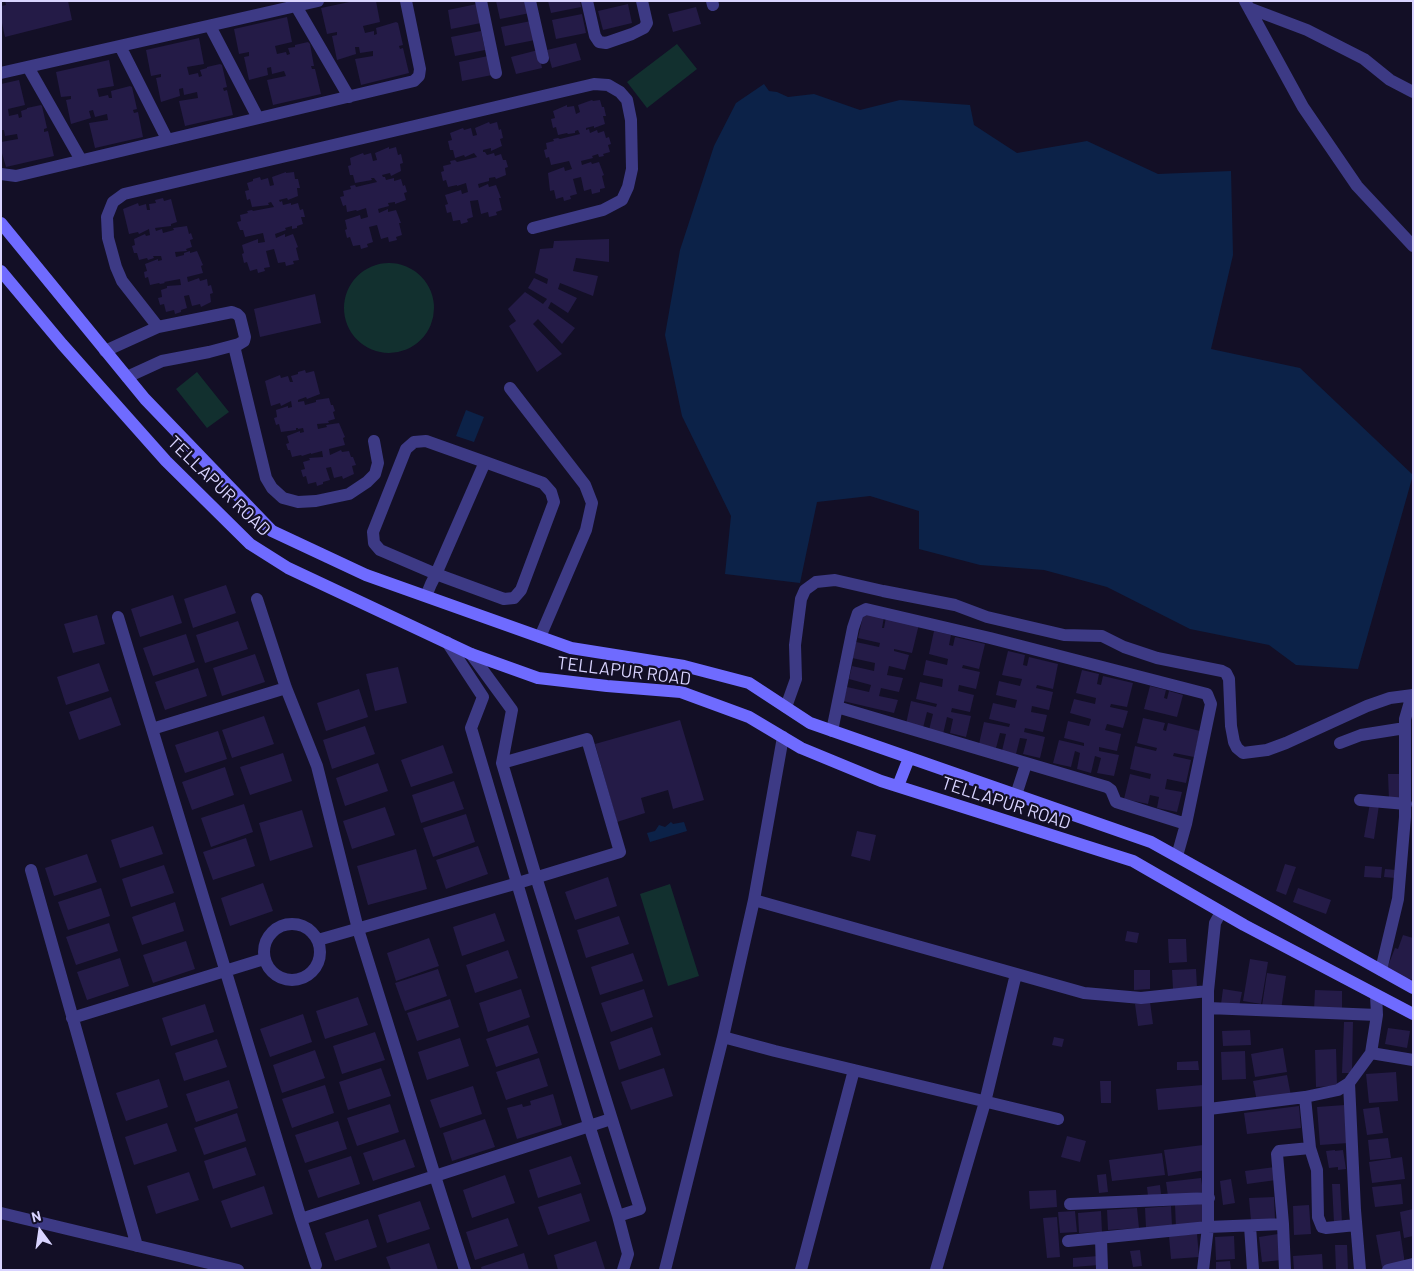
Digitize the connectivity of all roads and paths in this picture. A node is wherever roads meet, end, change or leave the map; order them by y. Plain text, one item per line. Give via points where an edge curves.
1 (318, 1) edge
2 (406, 1) edge
3 (481, 1) edge
4 (530, 1) edge
5 (587, 1) edge
6 (642, 1) edge
7 (1247, 5) edge
8 (296, 6) junction
9 (210, 26) junction
10 (120, 46) junction
11 (543, 58) dead end
12 (28, 67) junction
13 (1, 73) edge
14 (496, 73) dead end
15 (1413, 92) edge
16 (349, 97) junction
17 (258, 118) junction
18 (167, 140) junction
19 (81, 160) junction
20 (1, 174) edge
21 (1, 223) edge
22 (533, 228) dead end
23 (1413, 246) edge
24 (1, 271) edge
25 (158, 327) junction
26 (234, 346) junction
27 (105, 351) junction
28 (127, 377) junction
29 (510, 388) dead end
30 (374, 442) dead end
31 (485, 462) junction
32 (436, 574) junction
33 (426, 596) junction
34 (257, 599) dead end
35 (118, 617) dead end
36 (540, 637) junction
37 (447, 642) junction
38 (471, 654) junction
39 (286, 688) junction
40 (1412, 696) edge
41 (786, 707) junction
42 (837, 707) junction
43 (1405, 728) junction
44 (152, 729) junction
45 (832, 731) junction
46 (783, 737) junction
47 (1340, 743) dead end
48 (909, 758) junction
49 (502, 763) junction
50 (1026, 764) junction
51 (898, 786) junction
52 (1016, 795) junction
53 (1360, 800) dead end
54 (1406, 804) junction
55 (1184, 829) junction
56 (1176, 856) junction
57 (31, 870) dead end
58 (536, 877) junction
59 (518, 883) junction
60 (754, 900) junction
61 (1221, 912) junction
62 (358, 929) junction
63 (318, 940) junction
64 (264, 959) junction
65 (1381, 970) junction
66 (225, 971) junction
67 (1016, 974) junction
68 (1413, 988) edge
69 (1208, 991) junction
70 (1376, 995) junction
71 (1208, 1008) junction
72 (1413, 1014) edge
73 (1377, 1015) junction
74 (72, 1018) junction
75 (724, 1037) junction
76 (1371, 1054) junction
77 (1413, 1060) edge
78 (854, 1070) junction
79 (1349, 1083) junction
80 (1305, 1097) junction
81 (985, 1102) junction
82 (1209, 1109) junction
83 (611, 1119) junction
84 (1058, 1119) dead end
85 (589, 1125) junction
86 (1310, 1148) junction
87 (434, 1176) junction
88 (1209, 1198) junction
89 (1070, 1204) dead end
90 (1, 1213) edge
91 (618, 1216) junction
92 (301, 1218) junction
93 (1283, 1224) junction
94 (1356, 1225) junction
95 (1250, 1226) junction
96 (1208, 1227) junction
97 (1101, 1239) junction
98 (1068, 1241) dead end
99 (137, 1246) junction
100 (1413, 1264) edge
101 (316, 1265) dead end
102 (238, 1270) edge
103 (465, 1270) edge
104 (623, 1270) edge
105 (665, 1270) edge
106 (802, 1270) edge
107 (936, 1270) edge
108 (1102, 1270) edge
109 (1203, 1270) edge
110 (1253, 1270) edge
111 (1285, 1270) edge
112 (1360, 1270) edge
113 (1388, 1270) edge

1 - 8 street
2 - 16 street via 419,76 414,81
3 - 14 street
4 - 11 street
5 - 6 street via 595,36 606,43 644,28 647,23
7 - 15 street via 1364,59 1390,80
7 - 23 street via 1303,107 1357,186
8 - 9 street
8 - 16 street
9 - 10 street
9 - 17 street
10 - 12 street
10 - 18 street
12 - 13 street
12 - 19 street
16 - 17 street
17 - 18 street
18 - 19 street
19 - 20 street via 16,176
21 - 27 street
22 - 25 street via 603,210 622,200 632,169 631,120 627,100 608,85 594,84 124,194 113,202 107,217 108,238 122,281
24 - 37 street, TELLAPUR ROAD via 166,461 250,544 288,568
25 - 26 street via 232,312 240,317 245,337
25 - 27 street
26 - 28 street via 162,361
26 - 30 street via 266,478 283,498 307,502 349,494 375,474 378,463
27 - 28 street
28 - 33 street via 272,532 366,575
29 - 36 street via 585,485 592,503 586,530
31 - 32 street
31 - 32 street via 426,442 414,442 406,449 373,532 374,543 380,550
31 - 32 street via 543,483 554,502 521,590 514,598 504,599
32 - 33 street
33 - 36 street
34 - 39 street
35 - 44 street
36 - 41 street via 571,648 684,666 749,683
37 - 38 street, TELLAPUR ROAD
37 - 59 street via 483,697 471,728
38 - 46 street, TELLAPUR ROAD via 538,678 681,692 749,717
38 - 49 street via 512,710
39 - 44 street
39 - 62 street via 317,766
40 - 41 street via 1390,698 1367,706 1286,744 1243,753 1232,736 1228,679 1222,670 1157,658 1102,636 1064,635 955,605 835,580 816,582 805,590 801,599 795,645 796,679
40 - 43 street
41 - 45 street via 810,724
42 - 45 street
42 - 50 street
42 - 55 street via 854,622 858,613 866,609 1206,694 1211,704
43 - 47 street
43 - 54 street
44 - 66 street
45 - 48 street
46 - 51 street, TELLAPUR ROAD via 801,748
46 - 60 street
48 - 51 street
48 - 52 street
49 - 58 street
49 - 58 street via 587,739 620,852
50 - 52 street
50 - 55 street via 1107,787 1116,802
51 - 61 street, TELLAPUR ROAD via 1133,861
52 - 56 street via 1151,842
53 - 54 street
54 - 65 street via 1398,900
55 - 56 street
56 - 65 street
57 - 74 street
58 - 59 street
58 - 83 street
59 - 62 street
59 - 85 street
60 - 67 street
60 - 75 street
61 - 69 street via 1215,923
61 - 70 street, TELLAPUR ROAD
62 - 63 street
62 - 87 street
63 - 64 street via 304,926 284,924 276,928 265,942
63 - 64 street via 319,959 315,968 299,979 281,979 267,967
64 - 66 street
65 - 68 street
66 - 74 street
66 - 92 street
67 - 69 street via 1084,993 1141,998
67 - 81 street
69 - 71 street
70 - 72 street, TELLAPUR ROAD
70 - 73 street
71 - 73 street
71 - 82 street
73 - 76 street
74 - 99 street
75 - 78 street
75 - 105 street
76 - 77 street
76 - 79 street
78 - 81 street
78 - 106 street
79 - 80 street via 1338,1090
79 - 94 street
80 - 82 street
80 - 86 street
81 - 84 street
81 - 107 street
82 - 88 street
83 - 85 street
83 - 91 street via 640,1209
85 - 87 street
85 - 91 street
86 - 93 street via 1279,1151 1277,1154
86 - 94 street via 1317,1170 1320,1224 1326,1228
87 - 92 street
87 - 103 street
88 - 89 street
88 - 96 street
90 - 99 street
91 - 104 street via 628,1254
92 - 101 street
93 - 95 street
93 - 111 street
94 - 112 street
95 - 96 street
95 - 110 street
96 - 97 street
96 - 109 street
97 - 98 street
97 - 108 street
99 - 102 street
100 - 113 street

